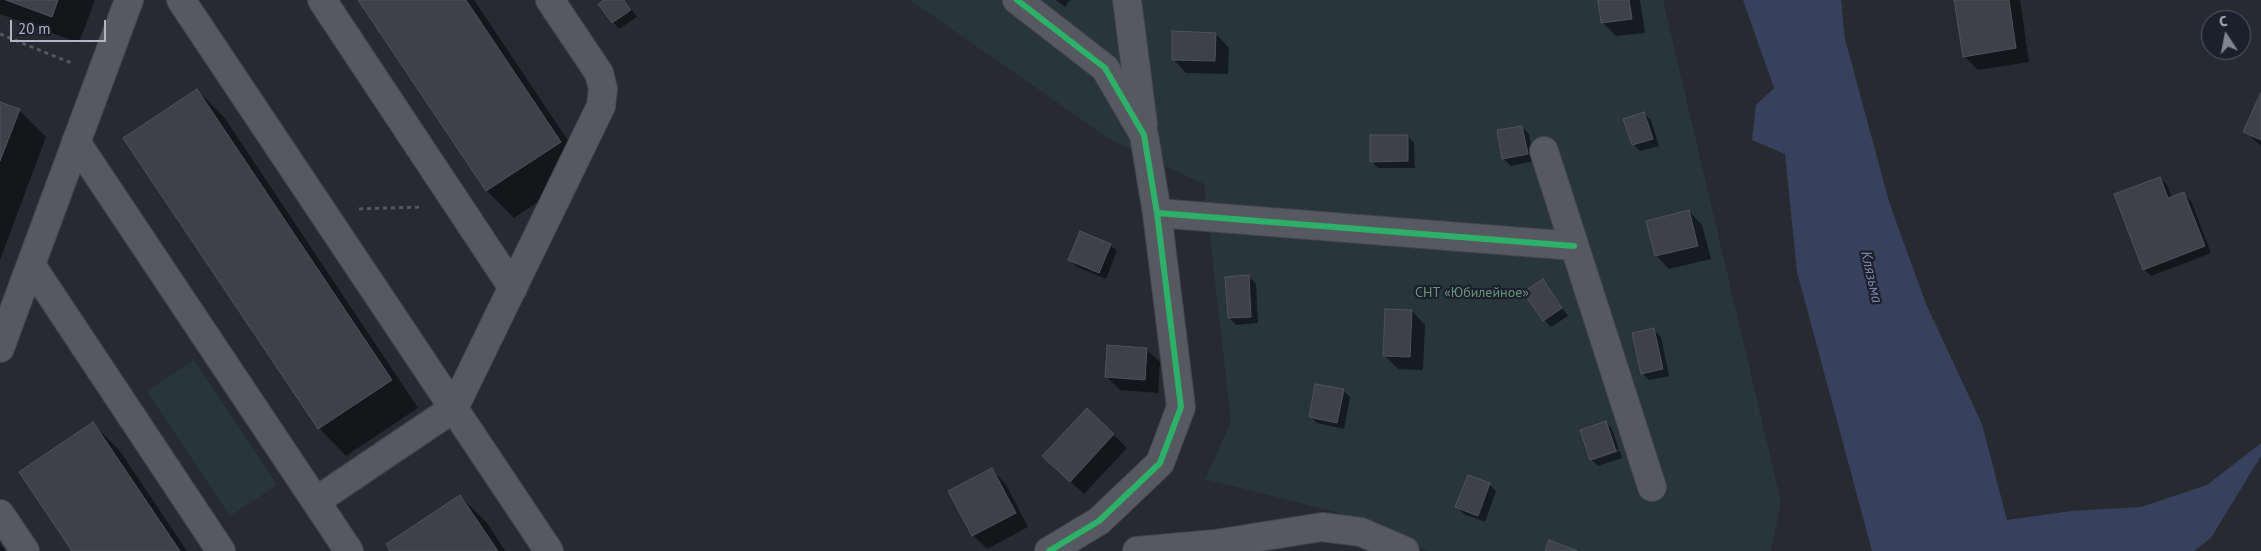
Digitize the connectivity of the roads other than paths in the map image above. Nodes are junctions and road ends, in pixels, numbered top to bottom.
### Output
1 (128, 0) edge
2 (181, 0) edge
3 (322, 0) edge
4 (1017, 0) edge
5 (1127, 0) edge
6 (560, 3) edge
7 (1144, 135) junction
8 (76, 142) junction
9 (1544, 151) dead end
10 (1157, 213) junction
11 (1574, 246) junction
12 (30, 265) junction
13 (513, 288) junction
14 (0, 348) edge
15 (454, 408) junction
16 (1652, 486) dead end
17 (316, 501) junction
18 (0, 514) edge
19 (25, 551) edge
20 (221, 551) edge
21 (349, 551) edge
22 (549, 551) edge
23 (1049, 551) edge
24 (1137, 551) edge
25 (1405, 551) edge

1 - 8 street
2 - 15 street
3 - 13 street
4 - 7 street
5 - 7 street
6 - 13 street
7 - 10 street
8 - 12 street
8 - 17 street
9 - 11 street
10 - 11 street
10 - 23 street
11 - 16 street
12 - 14 street
12 - 20 street
13 - 15 street
15 - 17 street
15 - 22 street
17 - 21 street
18 - 19 street
24 - 25 street

